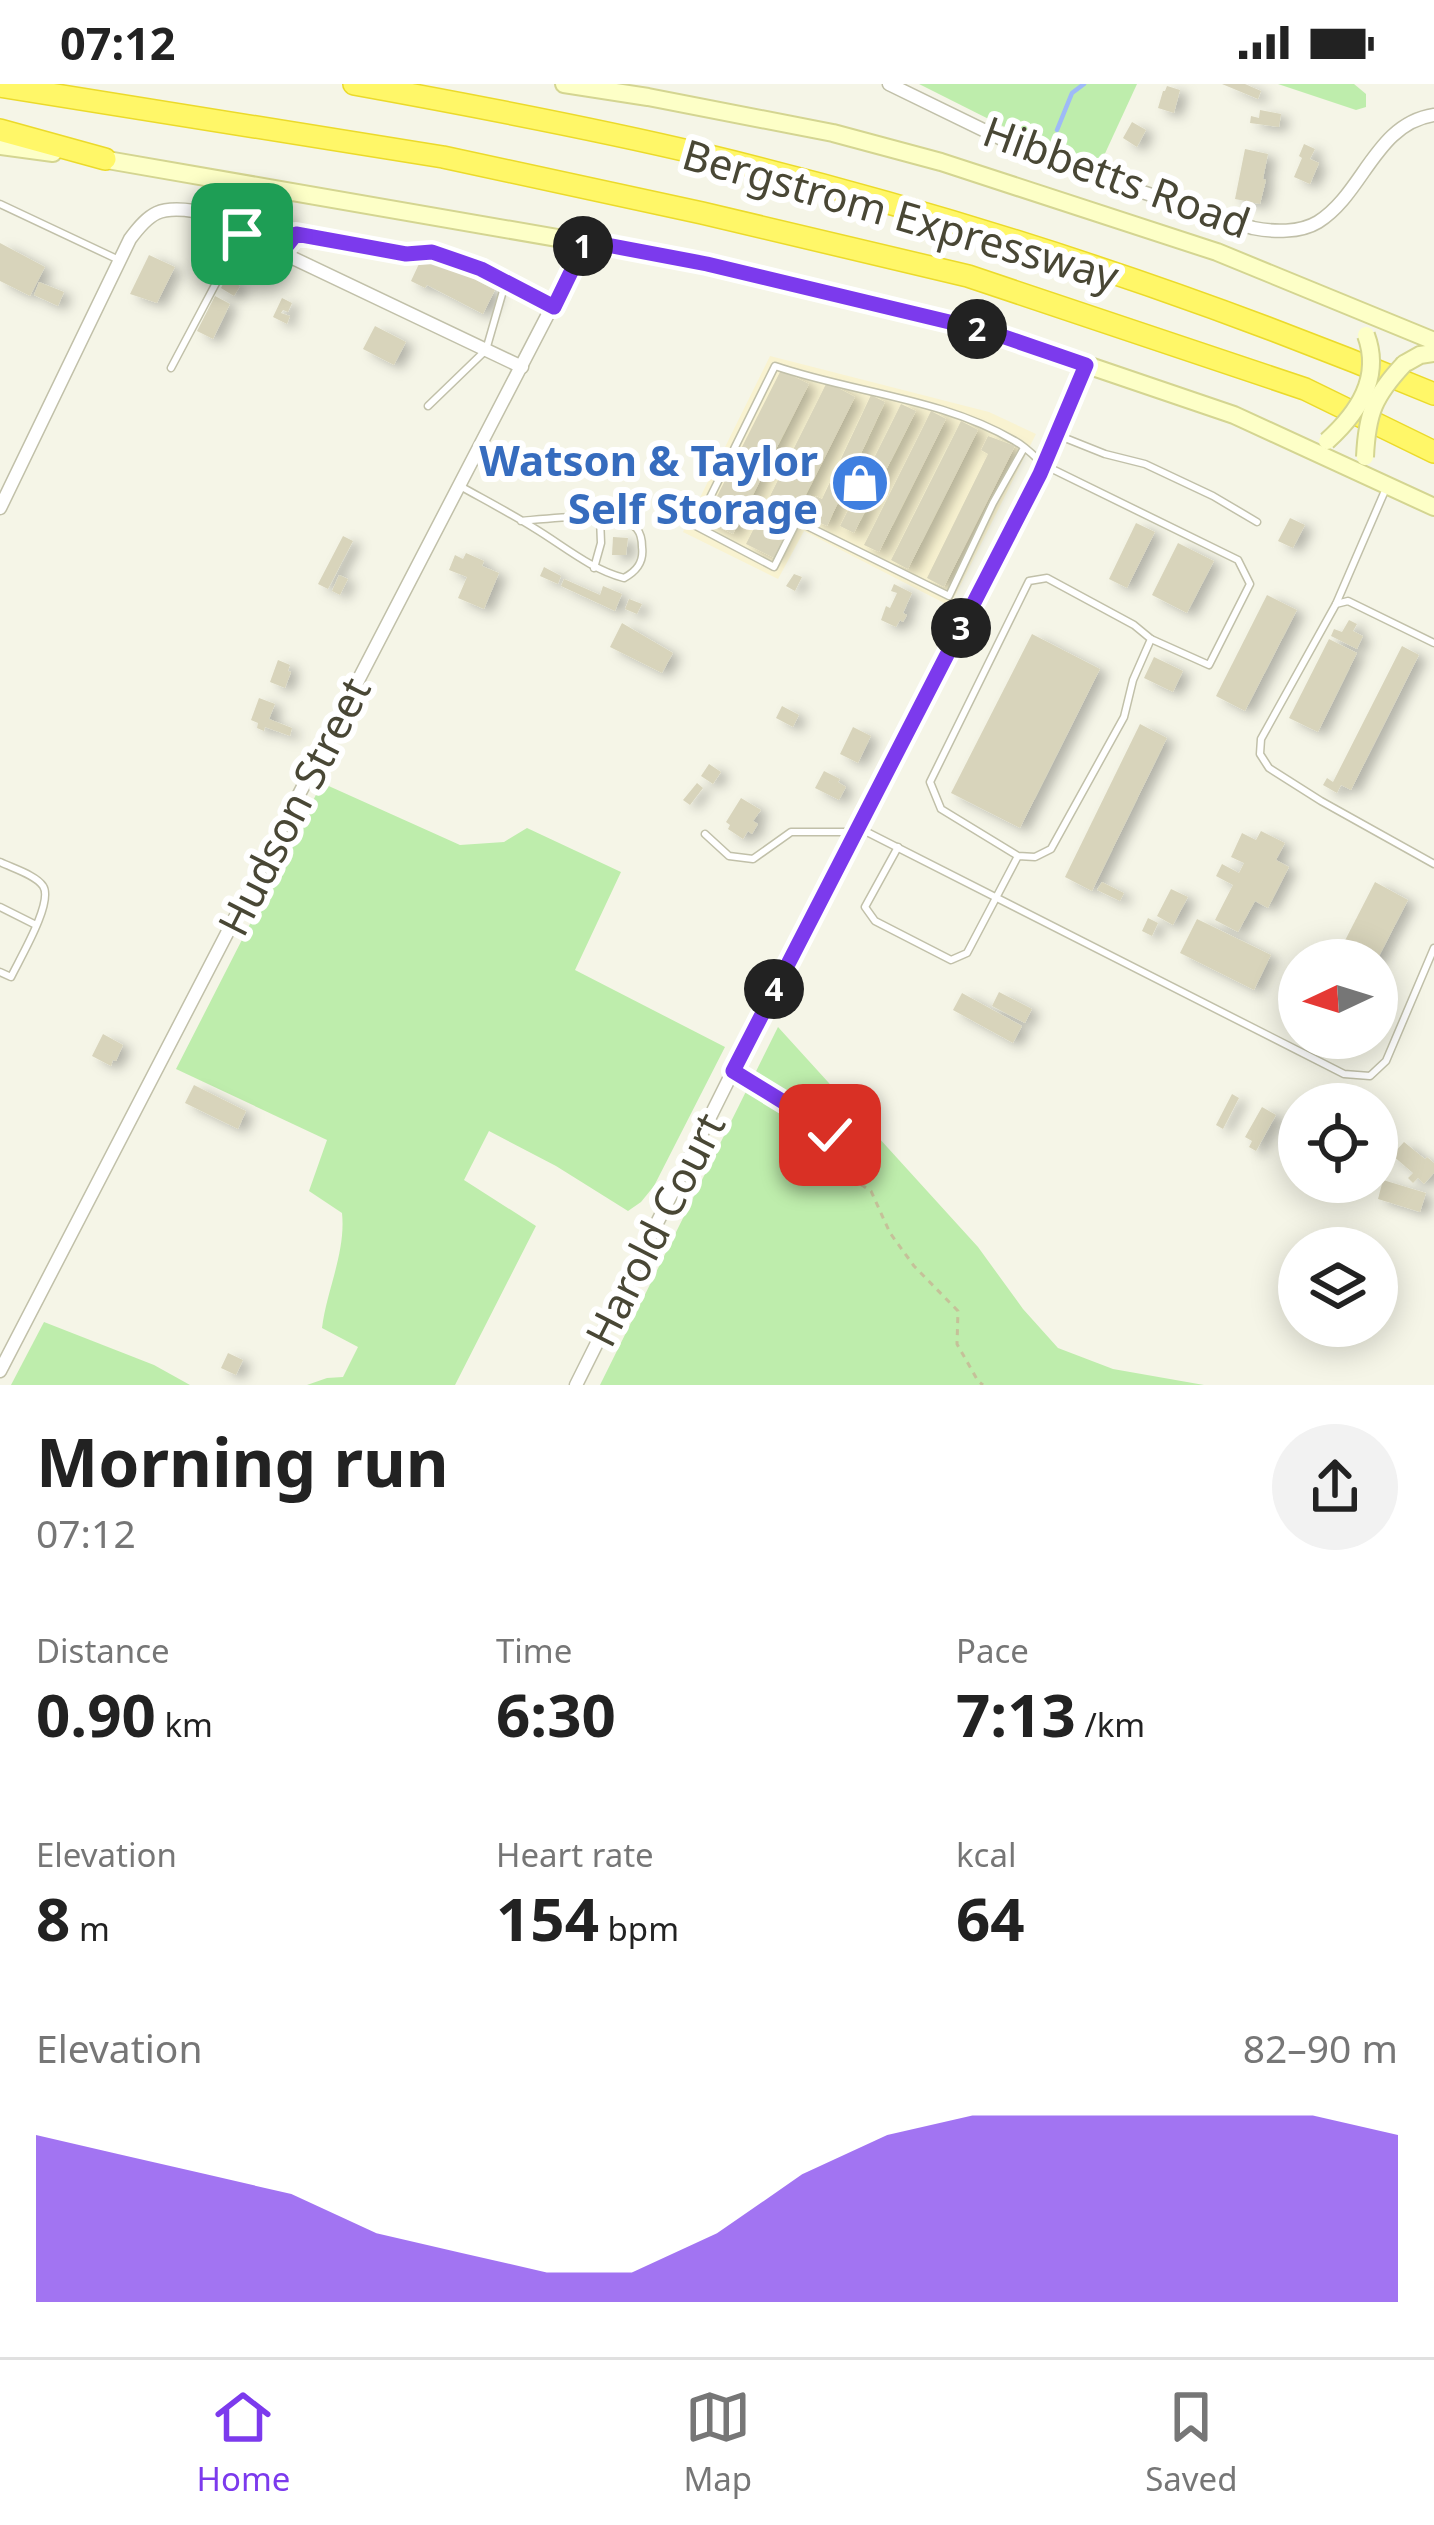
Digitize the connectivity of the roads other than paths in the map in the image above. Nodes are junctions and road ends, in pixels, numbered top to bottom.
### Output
1 (354, 84) edge
2 (564, 84) edge
3 (890, 84) edge
4 (0, 86) edge
5 (650, 90) edge
6 (1434, 115) edge
7 (0, 130) edge
8 (0, 146) edge
9 (105, 159) junction
10 (0, 204) edge
11 (242, 234) junction
12 (586, 241) junction
13 (281, 253) junction
14 (119, 260) junction
15 (505, 284) junction
16 (1333, 298) junction
17 (554, 307) junction
18 (1434, 341) edge
19 (485, 350) junction
20 (1434, 352) edge
21 (1086, 365) junction
22 (522, 367) junction
23 (171, 368) dead end
24 (1434, 394) edge
25 (428, 406) dead end
26 (1056, 435) junction
27 (1298, 444) junction
28 (1024, 448) junction
29 (1434, 452) edge
30 (1044, 465) junction
31 (460, 485) junction
32 (1387, 486) junction
33 (1434, 507) edge
34 (0, 508) edge
35 (600, 518) junction
36 (521, 521) junction
37 (1257, 522) dead end
38 (594, 568) junction
39 (1336, 604) junction
40 (1151, 639) junction
41 (1434, 643) edge
42 (857, 829) junction
43 (705, 834) dead end
44 (898, 847) junction
45 (1018, 856) junction
46 (0, 862) edge
47 (1434, 864) edge
48 (997, 897) junction
49 (0, 907) edge
50 (36, 925) junction
51 (1434, 948) edge
52 (0, 972) edge
53 (0, 1371) edge
54 (575, 1385) edge

1 - 24 highway, Bergstrom Expressway
2 - 5 main road
3 - 6 street, Hibbetts Road
4 - 29 highway, Bergstrom Expressway
5 - 16 main road
7 - 9 highway
8 - 9 main road
9 - 12 main road
10 - 14 lane
11 - 13 street
11 - 14 street
11 - 23 lane
12 - 17 street, Hudson Street
12 - 21 main road
13 - 15 lane
13 - 19 street
14 - 34 street
15 - 17 lane
15 - 19 lane
16 - 18 main road
16 - 27 main road, bridge
17 - 22 street, Hudson Street
19 - 22 street
19 - 25 lane
20 - 32 main road, bridge
21 - 26 street, Harold Court
21 - 27 main road
22 - 31 street, Hudson Street
26 - 30 street, Harold Court
26 - 37 lane
27 - 32 main road
28 - 28 lane
28 - 30 lane
30 - 40 lane
30 - 42 street, Harold Court
31 - 36 lane
31 - 53 street, Hudson Street
32 - 33 main road
32 - 39 lane
35 - 36 lane
35 - 38 lane
35 - 38 lane
36 - 38 lane
39 - 41 lane
39 - 47 lane
40 - 45 lane
40 - 45 lane
42 - 43 lane
42 - 44 lane
42 - 54 street, Harold Court
44 - 48 lane
44 - 48 lane
45 - 48 lane
46 - 50 lane
48 - 51 lane
49 - 50 lane
50 - 52 lane

